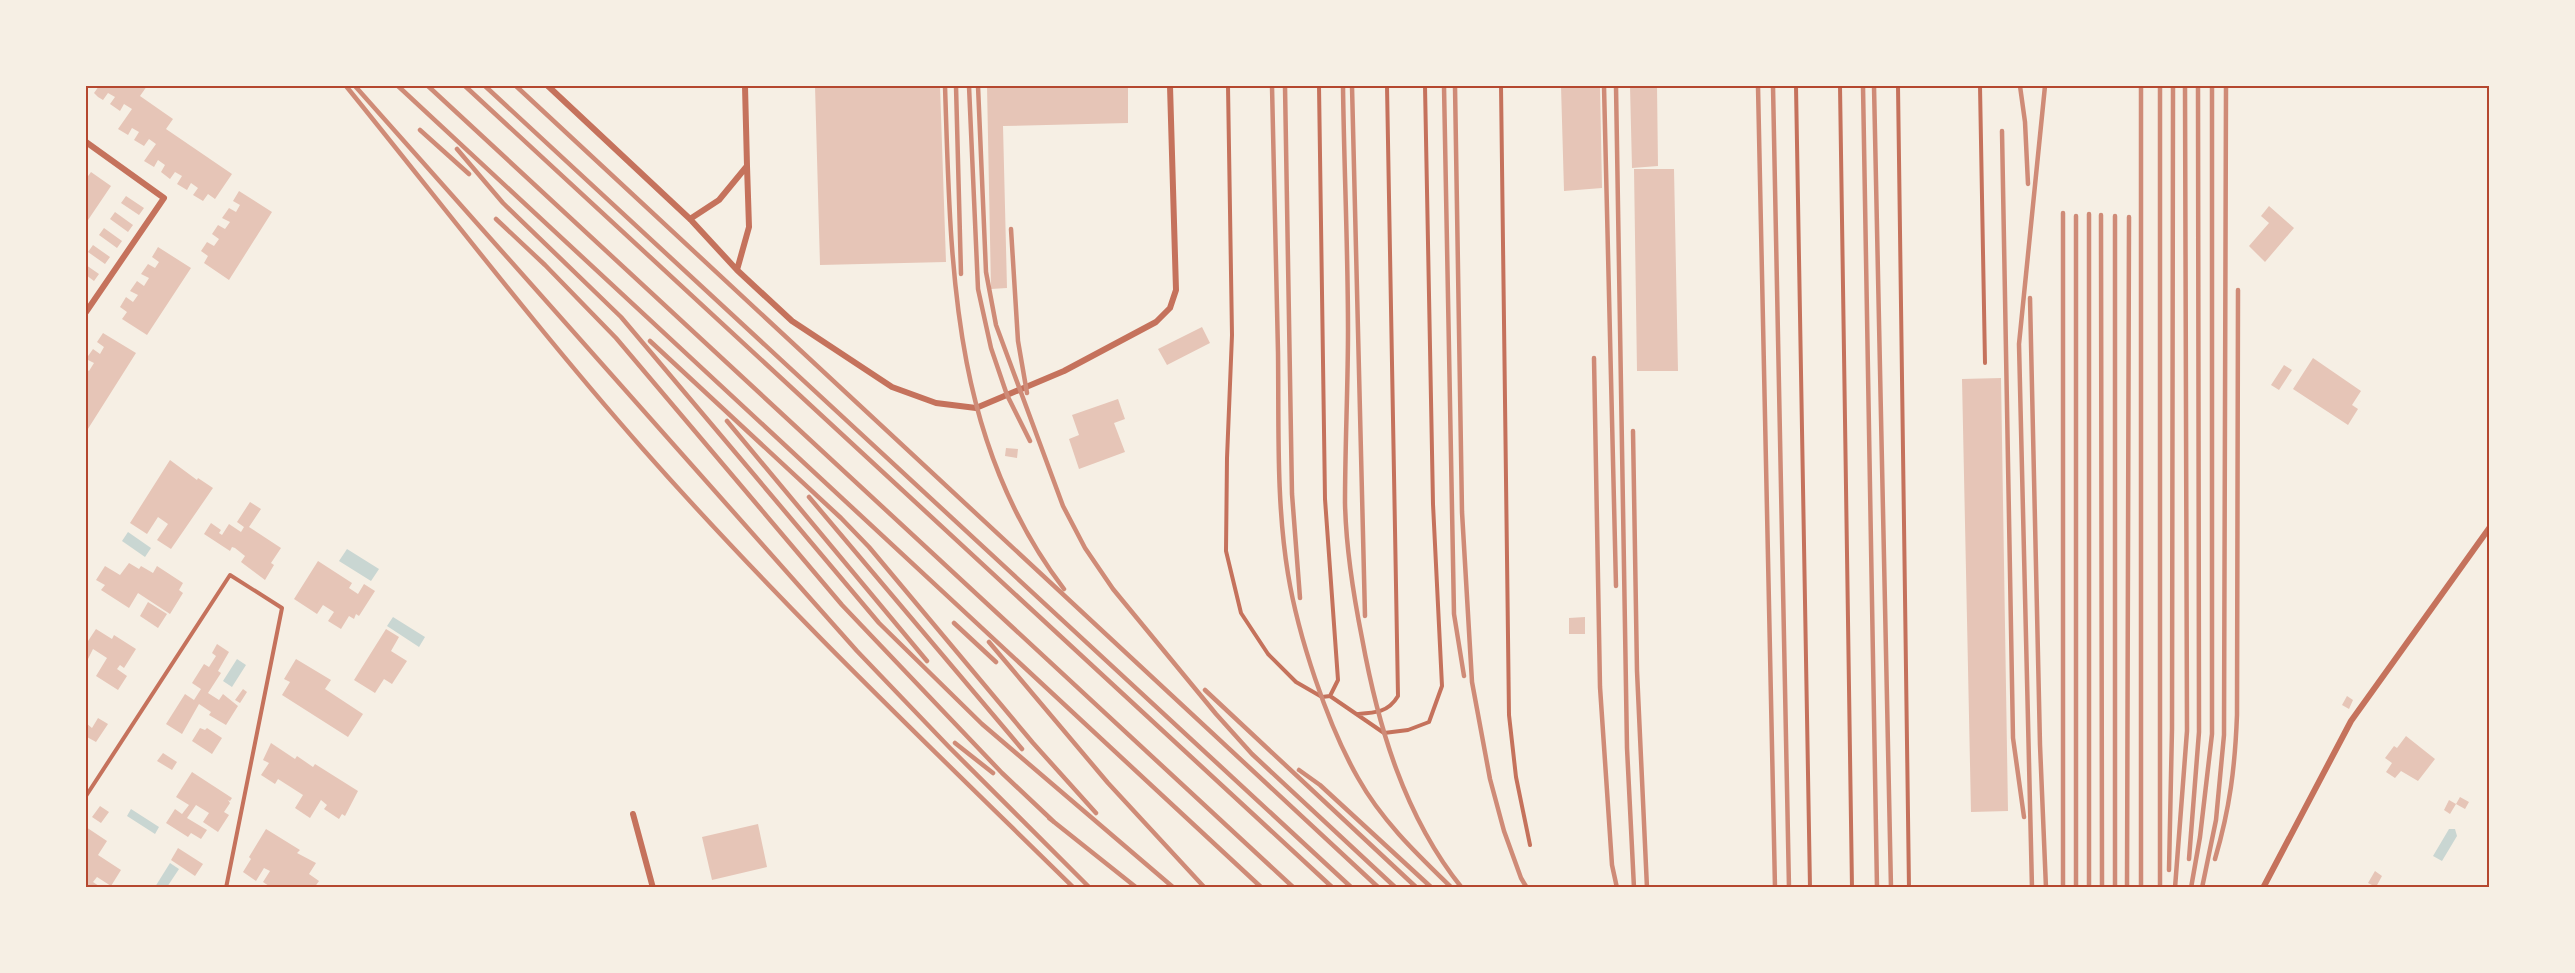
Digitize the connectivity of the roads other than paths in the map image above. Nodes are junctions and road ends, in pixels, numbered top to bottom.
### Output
1 (548, 86) edge
2 (745, 86) edge
3 (1170, 86) edge
4 (1228, 86) edge
5 (1318, 86) edge
6 (1387, 86) edge
7 (1425, 86) edge
8 (1501, 86) edge
9 (1796, 86) edge
10 (1840, 86) edge
11 (1898, 86) edge
12 (1980, 86) edge
13 (86, 142) edge
14 (747, 166) junction
15 (690, 219) junction
16 (737, 270) junction
17 (86, 312) edge
18 (1985, 363) dead end
19 (2490, 527) edge
20 (1330, 696) junction
21 (1355, 714) junction
22 (86, 796) edge
23 (633, 814) dead end
24 (1530, 845) dead end
25 (226, 888) edge
26 (653, 888) edge
27 (1810, 888) edge
28 (1852, 888) edge
29 (1909, 888) edge
30 (2263, 888) edge

1 - 15 street
2 - 14 street
3 - 16 street
4 - 20 lane
5 - 20 lane
6 - 21 lane
7 - 21 lane
8 - 24 lane
9 - 27 lane
10 - 28 lane
11 - 29 lane
12 - 18 lane
13 - 17 street
14 - 15 street
14 - 16 street
15 - 16 street
19 - 30 street
20 - 21 lane
22 - 25 lane
23 - 26 street

